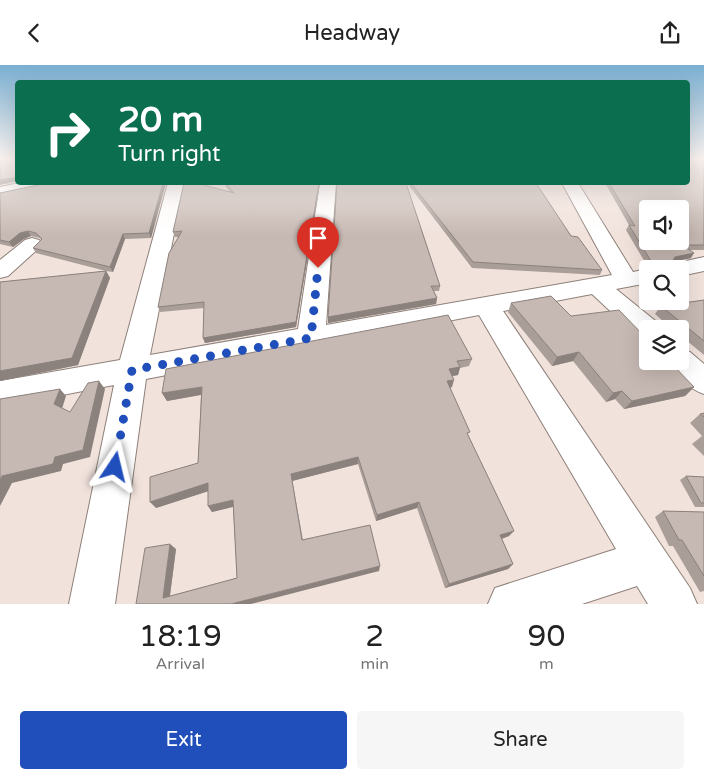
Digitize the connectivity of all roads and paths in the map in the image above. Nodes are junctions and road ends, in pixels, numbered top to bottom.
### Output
1 (30, 185) edge
2 (176, 185) edge
3 (328, 185) edge
4 (571, 185) edge
5 (0, 192) edge
6 (32, 244) dead end
7 (704, 264) edge
8 (689, 267) edge
9 (0, 271) edge
10 (637, 279) edge
11 (599, 287) junction
12 (487, 307) junction
13 (639, 323) edge
14 (311, 338) junction
15 (689, 368) edge
16 (132, 370) junction
17 (704, 382) edge
18 (0, 393) edge
19 (647, 561) junction
20 (92, 604) edge
21 (511, 604) edge
22 (674, 604) edge

1 - 5 street
2 - 16 street
3 - 14 street
4 - 10 street
6 - 9 street
7 - 8 street
10 - 11 street
11 - 12 street
11 - 13 street
12 - 14 street
12 - 19 street
14 - 16 street
15 - 17 street
16 - 18 street
16 - 20 street
19 - 21 street
19 - 22 street

